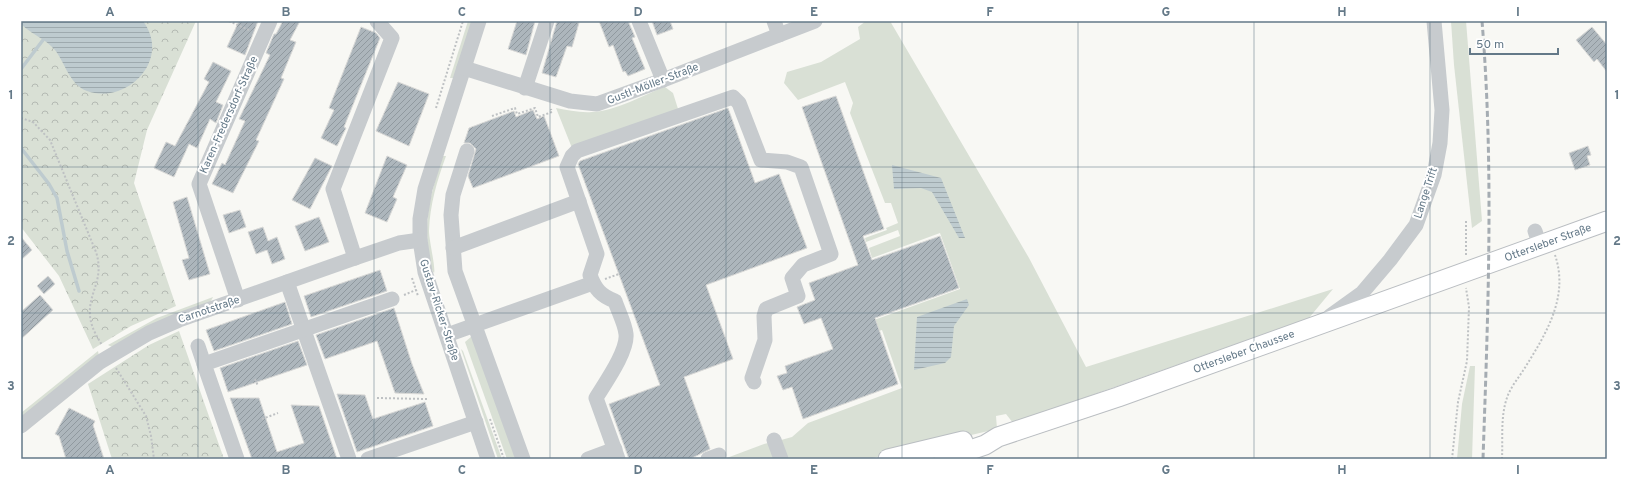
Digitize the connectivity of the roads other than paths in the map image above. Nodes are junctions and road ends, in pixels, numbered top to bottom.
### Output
1 (270, 21) edge
2 (377, 21) edge
3 (479, 21) edge
4 (547, 21) edge
5 (639, 21) edge
6 (774, 21) edge
7 (815, 21) edge
8 (1434, 21) edge
9 (779, 35) junction
10 (464, 68) junction
11 (663, 80) junction
12 (525, 88) junction
13 (466, 151) dead end
14 (579, 202) junction
15 (1607, 221) edge
16 (420, 240) junction
17 (453, 248) junction
18 (355, 258) junction
19 (1488, 264) joint
20 (287, 282) junction
21 (593, 283) junction
22 (392, 299) dead end
23 (238, 300) junction
24 (475, 325) junction
25 (1318, 325) junction
26 (304, 328) junction
27 (447, 335) junction
28 (198, 346) dead end
29 (204, 364) junction
30 (754, 382) dead end
31 (476, 422) junction
32 (21, 426) edge
33 (998, 437) junction
34 (774, 440) dead end
35 (616, 454) edge
36 (237, 459) edge
37 (349, 459) edge
38 (368, 459) edge
39 (488, 459) edge
40 (523, 459) edge
41 (588, 459) edge
42 (781, 459) edge
43 (888, 459) edge
44 (944, 459) edge

1 - 23 street, Karen-Fredersdorf-Straße
2 - 18 street
3 - 10 street, Gustav-Ricker-Straße
4 - 12 street
5 - 11 street
6 - 9 street
7 - 9 street, Gustl-Möller-Straße
8 - 25 street, Lange Trift
9 - 11 street, Gustl-Möller-Straße
10 - 12 street, Gustl-Möller-Straße
10 - 16 street, Gustav-Ricker-Straße
11 - 12 street, Gustl-Möller-Straße
13 - 17 street
14 - 17 street
14 - 21 street
14 - 30 street
15 - 19 main road, Ottersleber Straße
16 - 18 street, Carnotstraße
16 - 27 street, Gustav-Ricker-Straße
17 - 24 street
18 - 20 street, Carnotstraße
19 - 25 main road, Ottersleber Chaussee
20 - 23 street, Carnotstraße
20 - 26 street
21 - 24 street
21 - 35 street
22 - 26 street
23 - 32 street, Carnotstraße
24 - 27 street
24 - 40 street
25 - 33 main road, Ottersleber Chaussee
26 - 29 street
26 - 37 street
27 - 31 street, Gustav-Ricker-Straße
28 - 29 street
29 - 36 street
31 - 38 street
31 - 39 street, Gustav-Ricker-Straße
33 - 43 main road, Ottersleber Chaussee
33 - 44 main road, Ottersleber Chaussee
34 - 42 street
35 - 41 street

